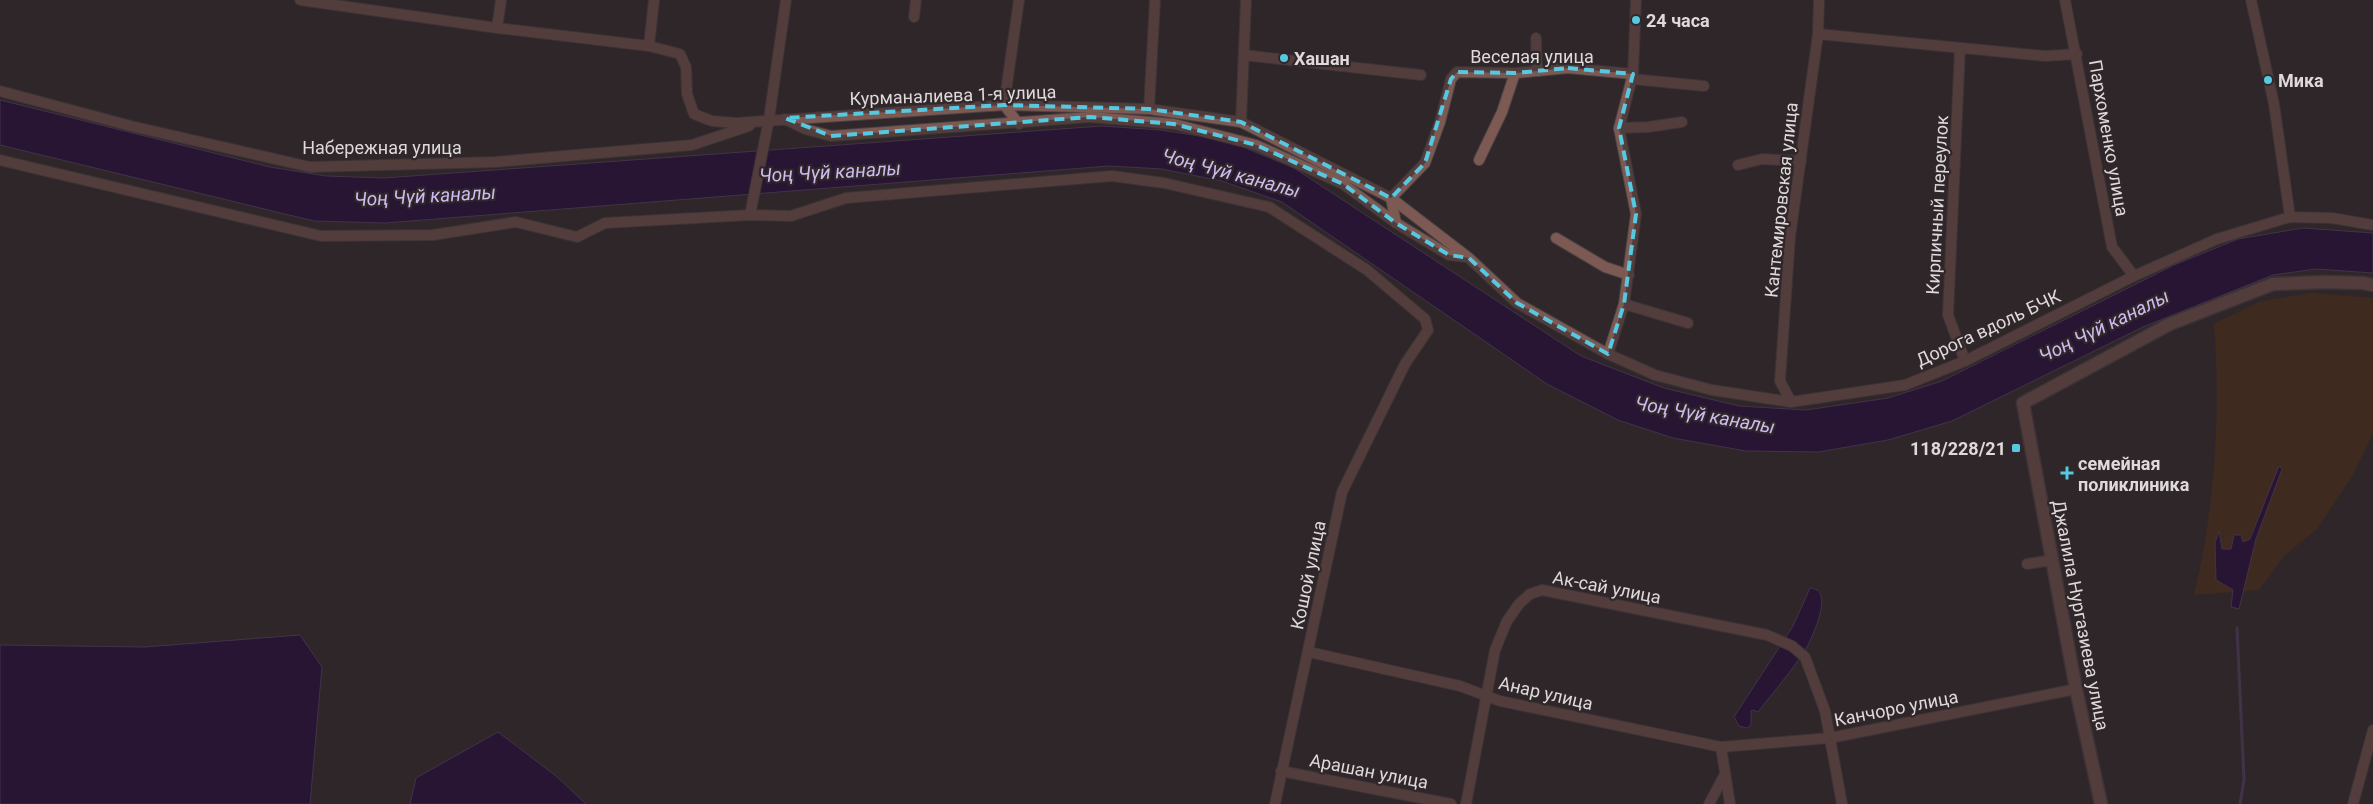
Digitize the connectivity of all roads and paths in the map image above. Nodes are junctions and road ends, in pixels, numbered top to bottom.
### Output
1 (300, 0) edge
2 (501, 0) edge
3 (654, 0) edge
4 (786, 0) edge
5 (916, 0) edge
6 (1019, 0) edge
7 (1155, 0) edge
8 (1246, 0) edge
9 (1636, 0) edge
10 (1819, 0) edge
11 (2065, 0) edge
12 (2251, 0) edge
13 (354, 4) edge
14 (914, 17) dead end
15 (497, 28) junction
16 (1818, 34) junction
17 (1536, 38) dead end
18 (649, 46) junction
19 (1960, 48) junction
20 (2076, 54) junction
21 (1244, 55) junction
22 (1537, 71) junction
23 (1515, 73) junction
24 (1421, 75) dead end
25 (1633, 77) junction
26 (1704, 86) dead end
27 (0, 91) edge
28 (1004, 105) junction
29 (1149, 109) junction
30 (785, 118) junction
31 (769, 120) junction
32 (1241, 122) junction
33 (1682, 122) dead end
34 (1019, 124) junction
35 (1619, 128) junction
36 (1256, 145) junction
37 (0, 160) edge
38 (1480, 160) dead end
39 (1801, 161) junction
40 (1738, 165) dead end
41 (1391, 198) junction
42 (751, 210) junction
43 (2290, 218) junction
44 (1396, 223) junction
45 (2373, 225) edge
46 (1556, 238) dead end
47 (1470, 258) junction
48 (1630, 275) junction
49 (2134, 276) junction
50 (2373, 285) edge
51 (1624, 304) junction
52 (1688, 323) dead end
53 (1608, 354) junction
54 (1965, 361) junction
55 (1791, 402) junction
56 (2052, 560) junction
57 (2027, 564) dead end
58 (1309, 652) junction
59 (2076, 689) junction
60 (1486, 695) junction
61 (2373, 730) edge
62 (1830, 738) junction
63 (1721, 747) junction
64 (1281, 770) junction
65 (1725, 774) junction
66 (1275, 804) edge
67 (1451, 804) edge
68 (1466, 804) edge
69 (1709, 804) edge
70 (1730, 804) edge
71 (1842, 804) edge
72 (2101, 804) edge
73 (2353, 804) edge

1 - 13 street
2 - 15 street
3 - 18 street
4 - 31 street
5 - 14 street
6 - 28 street
7 - 29 street
8 - 21 street
9 - 25 street
10 - 16 street, Кантемировская улица
11 - 20 street, Пархоменко улица
12 - 43 street
13 - 15 street
15 - 18 street
16 - 19 street
16 - 39 street, Кантемировская улица
17 - 22 street
18 - 31 street
19 - 20 street
19 - 54 street, Кирпичный переулок
20 - 49 street, Пархоменко улица
21 - 24 street
21 - 32 street
22 - 23 street, Веселая улица
22 - 25 street, Веселая улица
23 - 38 street
23 - 41 street, Веселая улица
25 - 26 street, Веселая улица
25 - 35 street
27 - 31 street, Набережная улица
28 - 29 street, Курманалиева 1-я улица
28 - 30 street, Курманалиева 1-я улица
28 - 34 street
29 - 32 street, Курманалиева 1-я улица
30 - 31 street, Курманалиева 1-я улица
30 - 34 street
31 - 42 street
32 - 36 street
32 - 41 street, Курманалиева 1-я улица
33 - 35 street
34 - 36 street
35 - 48 street
36 - 44 street
37 - 42 street, Кошой улица
39 - 40 street
39 - 55 street, Кантемировская улица
41 - 44 street
41 - 47 street, Курманалиева 1-я улица
42 - 58 street, Кошой улица
43 - 45 street, Дорога вдоль БЧК
43 - 49 street, Дорога вдоль БЧК
44 - 47 street
46 - 48 street
47 - 53 street, Курманалиева 1-я улица
48 - 51 street
49 - 54 street, Дорога вдоль БЧК
50 - 56 street, Джалила Нургазиева улица
51 - 52 street
51 - 53 street
53 - 55 street, Дорога вдоль БЧК
54 - 55 street, Дорога вдоль БЧК
56 - 57 street
56 - 59 street, Джалила Нургазиева улица
58 - 60 street, Анар улица
58 - 64 street, Кошой улица
59 - 62 street, Канчоро улица
59 - 72 street, Джалила Нургазиева улица
60 - 62 street, Ак-сай улица
60 - 63 street, Анар улица
60 - 68 street, Ак-сай улица
61 - 73 street
62 - 63 street, Канчоро улица
62 - 71 street
63 - 65 street
64 - 66 street, Кошой улица
64 - 67 street, Арашан улица
65 - 69 street
65 - 70 street

